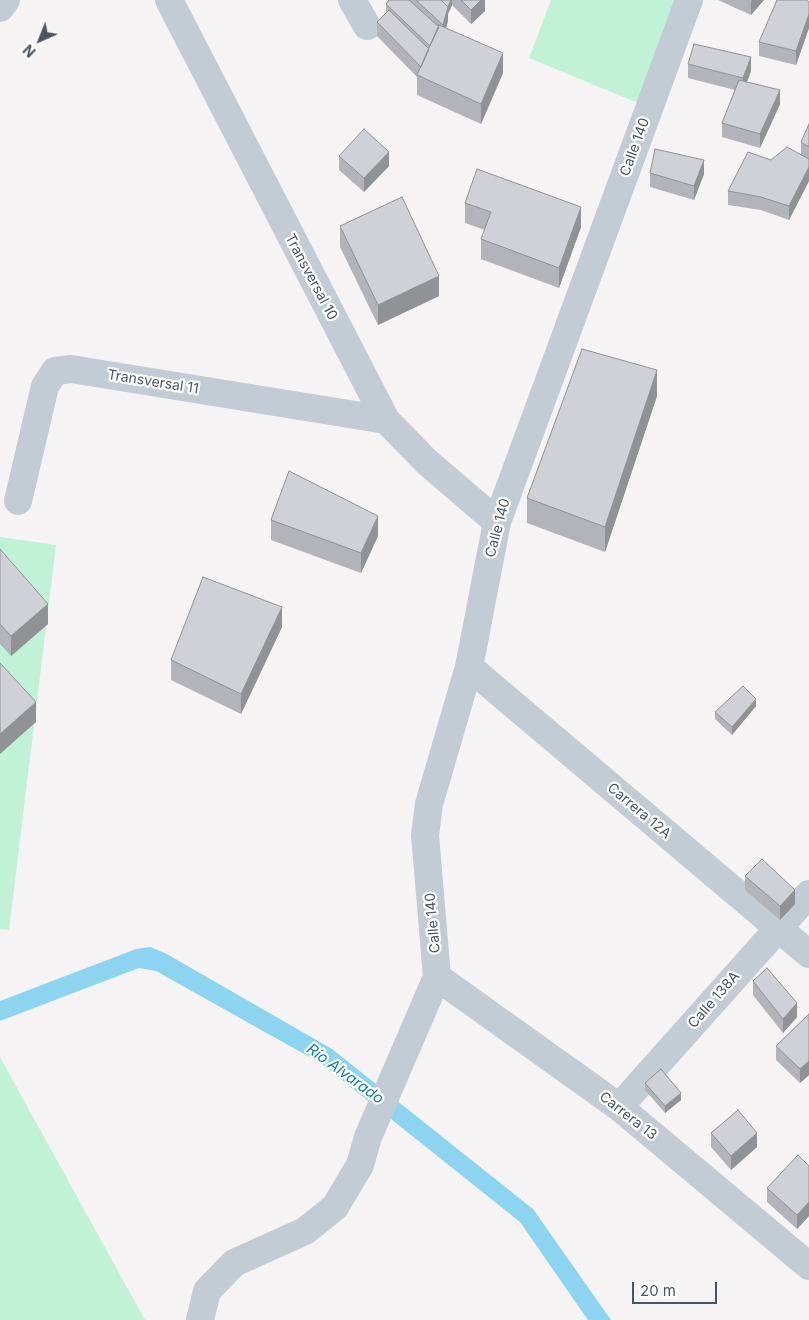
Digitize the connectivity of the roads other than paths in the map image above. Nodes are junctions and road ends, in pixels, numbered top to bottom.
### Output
1 (6, 0) edge
2 (169, 0) edge
3 (352, 0) edge
4 (689, 0) edge
5 (0, 8) edge
6 (367, 26) dead end
7 (386, 420) junction
8 (18, 501) dead end
9 (497, 522) junction
10 (469, 667) junction
11 (809, 894) edge
12 (777, 927) junction
13 (809, 954) edge
14 (437, 977) junction
15 (619, 1107) junction
16 (809, 1266) edge
17 (200, 1320) edge

1 - 5 street
2 - 7 street, Transversal 10
3 - 6 street
4 - 9 street, Calle 140
7 - 8 street, Transversal 11
7 - 9 street, Transversal 10
9 - 10 street, Calle 140
10 - 12 street, Carrera 12A
10 - 14 street, Calle 140
11 - 12 street, Calle 138A
12 - 13 street, Carrera 12A
12 - 15 street, Calle 138A
14 - 15 street, Carrera 13
14 - 17 street, Calle 140
15 - 16 street, Carrera 13

